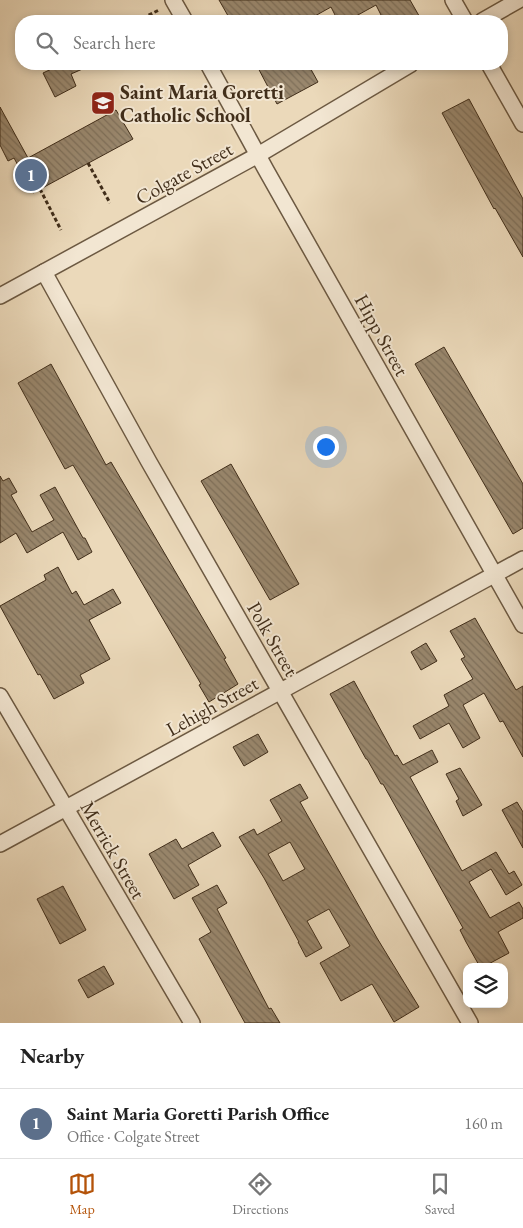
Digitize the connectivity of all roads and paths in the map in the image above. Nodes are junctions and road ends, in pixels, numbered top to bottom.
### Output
1 (173, 0) edge
2 (453, 0) edge
3 (519, 0) edge
4 (159, 10) dead end
5 (149, 15) edge
6 (182, 15) edge
7 (462, 15) edge
8 (493, 15) edge
9 (211, 70) edge
10 (400, 70) edge
11 (492, 70) edge
12 (523, 124) edge
13 (258, 155) junction
14 (88, 163) dead end
15 (40, 189) dead end
16 (110, 203) dead end
17 (61, 230) dead end
18 (44, 272) junction
19 (0, 296) edge
20 (523, 559) edge
21 (494, 575) junction
22 (523, 625) edge
23 (280, 692) junction
24 (0, 696) edge
25 (66, 809) junction
26 (0, 844) edge
27 (192, 1023) edge
28 (470, 1023) edge

1 - 6 street
2 - 7 street
3 - 8 street
4 - 5 path
9 - 13 street, Hipp Street
10 - 13 street, Colgate Street
11 - 12 street
13 - 18 street, Colgate Street
13 - 21 street, Hipp Street
14 - 16 path
15 - 17 path
18 - 19 street, Colgate Street
18 - 23 street, Polk Street
20 - 21 street, Lehigh Street
21 - 22 street, Hipp Street
21 - 23 street, Lehigh Street
23 - 25 street, Lehigh Street
23 - 28 street, Polk Street
24 - 25 street, Merrick Street
25 - 26 street, Lehigh Street
25 - 27 street, Merrick Street

